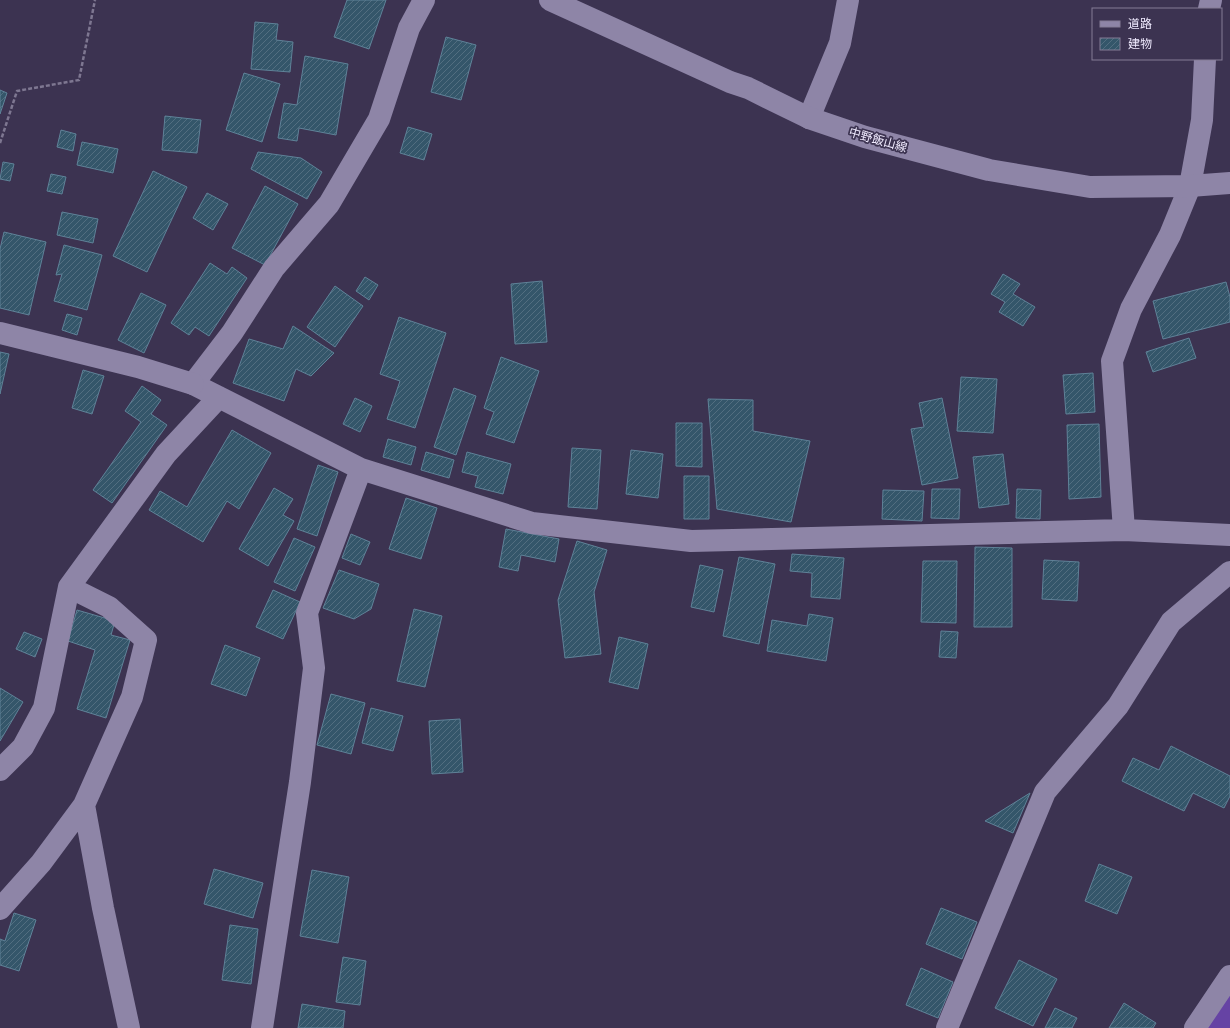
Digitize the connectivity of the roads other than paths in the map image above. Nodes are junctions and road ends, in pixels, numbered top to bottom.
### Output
1 (424, 0) edge
2 (550, 0) edge
3 (848, 0) edge
4 (1205, 60) edge
5 (809, 118) junction
6 (1230, 183) edge
7 (1190, 186) junction
8 (0, 333) edge
9 (193, 384) junction
10 (219, 397) junction
11 (361, 469) junction
12 (1124, 530) junction
13 (1230, 534) edge
14 (1230, 572) edge
15 (69, 587) junction
16 (0, 770) edge
17 (84, 806) junction
18 (0, 909) edge
19 (1230, 976) edge
20 (129, 1028) edge
21 (262, 1028) edge
22 (947, 1028) edge
23 (1195, 1028) edge

1 - 9 street
2 - 5 street, 中野飯山線
3 - 5 street
4 - 7 street
5 - 7 street, 中野飯山線
6 - 7 street, 中野飯山線
7 - 12 street
8 - 9 street
9 - 10 street
10 - 11 street
10 - 15 street
11 - 12 street
11 - 21 street
12 - 13 street
14 - 22 street
15 - 16 street
15 - 17 street
17 - 18 street
17 - 20 street
19 - 23 street

